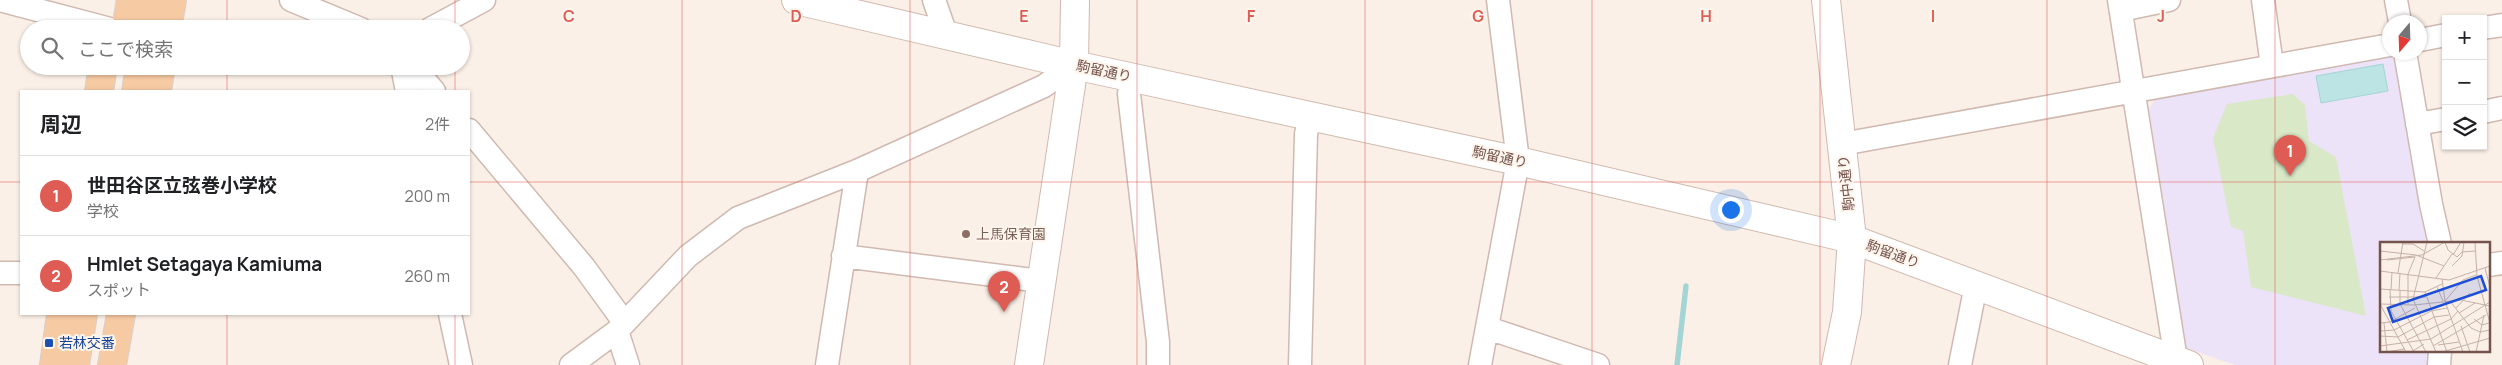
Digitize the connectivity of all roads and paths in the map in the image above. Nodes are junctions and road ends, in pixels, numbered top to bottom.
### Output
1 (0, 0) edge
2 (115, 0) edge
3 (131, 0) edge
4 (150, 0) edge
5 (172, 0) edge
6 (291, 0) edge
7 (484, 0) edge
8 (796, 0) edge
9 (934, 0) edge
10 (1075, 0) edge
11 (1498, 0) edge
12 (1826, 0) edge
13 (2169, 0) edge
14 (2263, 0) edge
15 (2396, 0) edge
16 (2120, 5) edge
17 (2399, 15) edge
18 (76, 20) edge
19 (112, 20) edge
20 (128, 20) edge
21 (147, 20) edge
22 (169, 20) edge
23 (340, 20) edge
24 (447, 20) edge
25 (2502, 25) edge
26 (2487, 27) edge
27 (946, 34) junction
28 (2442, 36) edge
29 (2427, 39) edge
30 (2382, 46) edge
31 (2406, 60) edge
32 (1074, 64) junction
33 (2272, 66) junction
34 (102, 75) edge
35 (119, 75) edge
36 (139, 75) edge
37 (160, 75) edge
38 (404, 75) edge
39 (420, 75) edge
40 (1132, 76) junction
41 (99, 90) edge
42 (116, 90) edge
43 (136, 90) edge
44 (157, 90) edge
45 (407, 90) edge
46 (433, 90) edge
47 (2132, 92) junction
48 (2502, 108) edge
49 (2487, 111) edge
50 (1310, 116) junction
51 (2442, 120) edge
52 (2417, 124) junction
53 (470, 131) edge
54 (1842, 144) junction
55 (1518, 161) junction
56 (857, 171) junction
57 (1852, 239) junction
58 (2440, 242) edge
59 (843, 256) junction
60 (0, 273) edge
61 (20, 273) edge
62 (1040, 282) junction
63 (1976, 285) junction
64 (62, 315) edge
65 (83, 315) edge
66 (103, 315) edge
67 (121, 315) edge
68 (450, 315) edge
69 (620, 327) junction
70 (1488, 328) junction
71 (2440, 352) edge
72 (2180, 363) edge
73 (54, 365) edge
74 (75, 365) edge
75 (96, 365) edge
76 (112, 365) edge
77 (461, 365) edge
78 (571, 365) edge
79 (628, 365) edge
80 (828, 365) edge
81 (1029, 365) edge
82 (1158, 365) edge
83 (1300, 365) edge
84 (1480, 365) edge
85 (1598, 365) edge
86 (1836, 365) edge
87 (1960, 365) edge
88 (2439, 365) edge

1 - 18 street
2 - 19 main road
3 - 20 main road
4 - 21 main road
5 - 22 main road
6 - 23 street
7 - 24 street
8 - 27 street, 駒留通り
9 - 27 street
10 - 32 street
11 - 55 street
12 - 54 street, 駒中通り
13 - 16 street
14 - 33 street
15 - 17 street
16 - 47 street
25 - 26 street
27 - 32 street, 駒留通り
28 - 29 street
30 - 33 street
31 - 52 street
32 - 40 street, 駒留通り
32 - 56 street
32 - 62 street
33 - 47 street
34 - 41 main road
35 - 42 main road
36 - 43 main road
37 - 44 main road
38 - 45 street
39 - 46 street
40 - 50 street, 駒留通り
40 - 82 street
47 - 54 street
47 - 72 street
48 - 49 street
50 - 55 street, 駒留通り
50 - 83 street
51 - 52 street
52 - 58 street
53 - 69 street
54 - 57 street, 駒中通り
55 - 57 street, 駒留通り
55 - 70 street
56 - 59 street
56 - 69 street
57 - 63 street, 駒留通り
57 - 86 street, 駒中通り
59 - 62 street
59 - 80 street
60 - 61 street
62 - 81 street
63 - 72 street, 駒留通り
63 - 87 street
64 - 73 main road
65 - 74 main road
66 - 75 main road
67 - 76 main road
68 - 77 street
69 - 78 street
69 - 79 street
70 - 84 street
70 - 85 street
71 - 88 street

